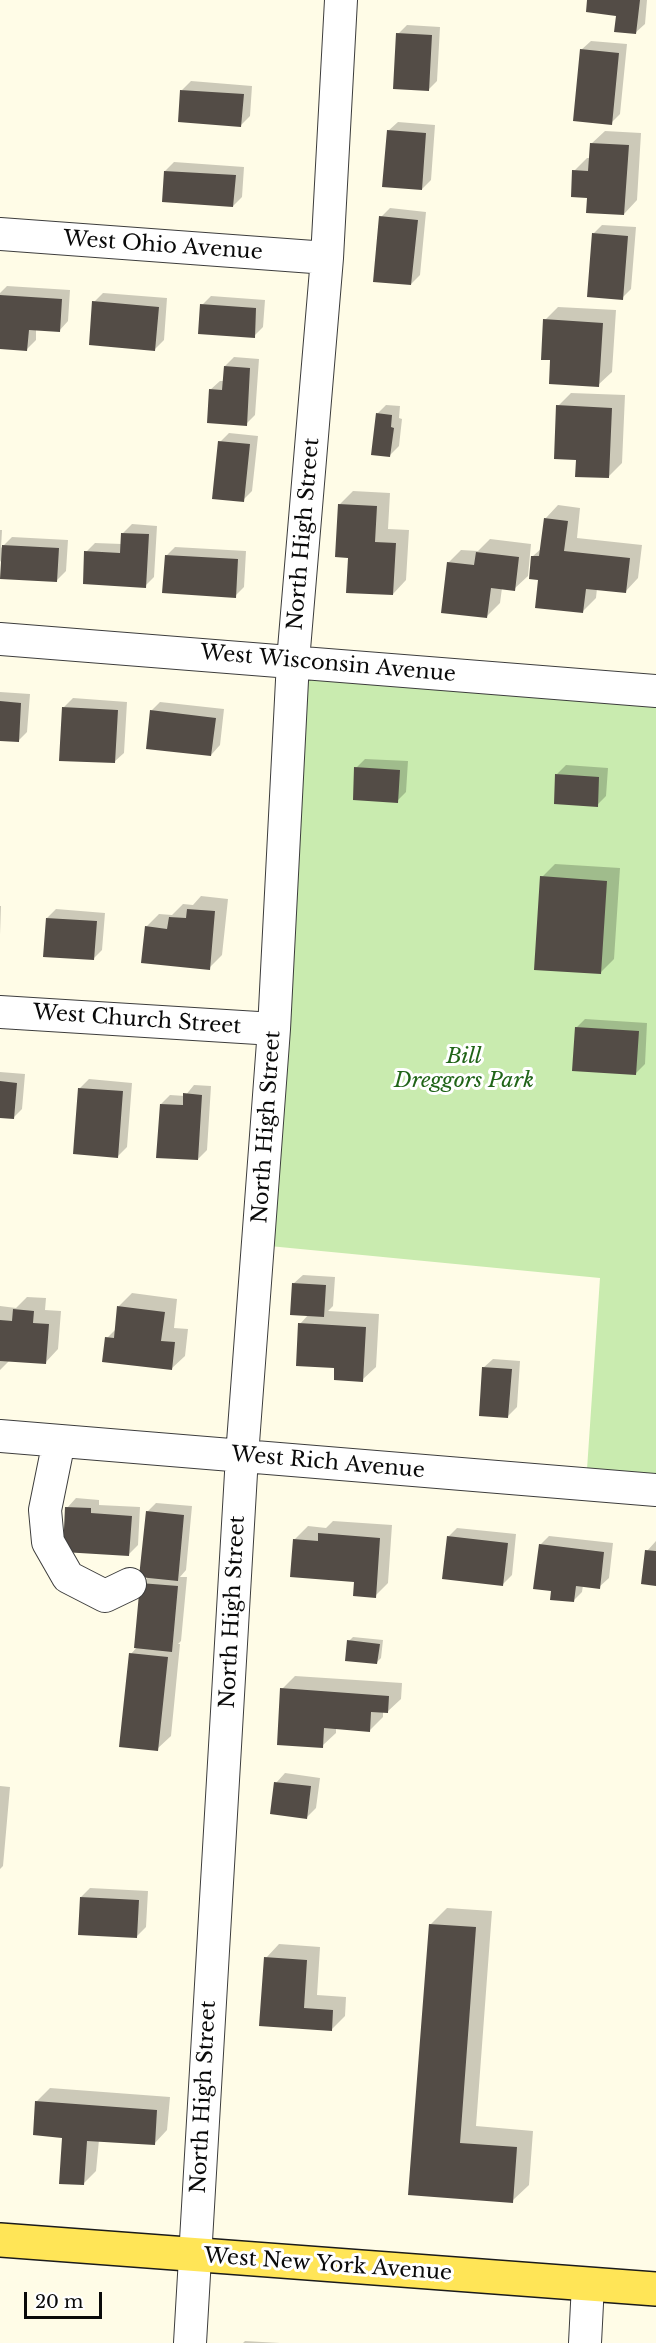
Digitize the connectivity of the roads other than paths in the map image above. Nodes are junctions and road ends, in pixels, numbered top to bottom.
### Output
1 (340, 0) edge
2 (0, 234) edge
3 (327, 258) junction
4 (0, 639) edge
5 (293, 661) junction
6 (656, 691) edge
7 (0, 1012) edge
8 (274, 1029) junction
9 (0, 1436) edge
10 (59, 1441) junction
11 (242, 1456) junction
12 (656, 1490) edge
13 (130, 1584) dead end
14 (0, 2240) edge
15 (195, 2255) junction
16 (588, 2284) junction
17 (656, 2289) edge
18 (190, 2343) edge
19 (585, 2343) edge

1 - 3 street, North High Street
2 - 3 street, West Ohio Avenue
3 - 5 street, North High Street
4 - 5 street, West Wisconsin Avenue
5 - 6 street, West Wisconsin Avenue
5 - 8 street, North High Street
7 - 8 street, West Church Street
8 - 11 street, North High Street
9 - 10 street, West Rich Avenue
10 - 11 street, West Rich Avenue
10 - 13 street
11 - 12 street, West Rich Avenue
11 - 15 street, North High Street
14 - 15 main road, West New York Avenue
15 - 16 main road, West New York Avenue
15 - 18 street, North High Street
16 - 17 main road, West New York Avenue
16 - 19 street

